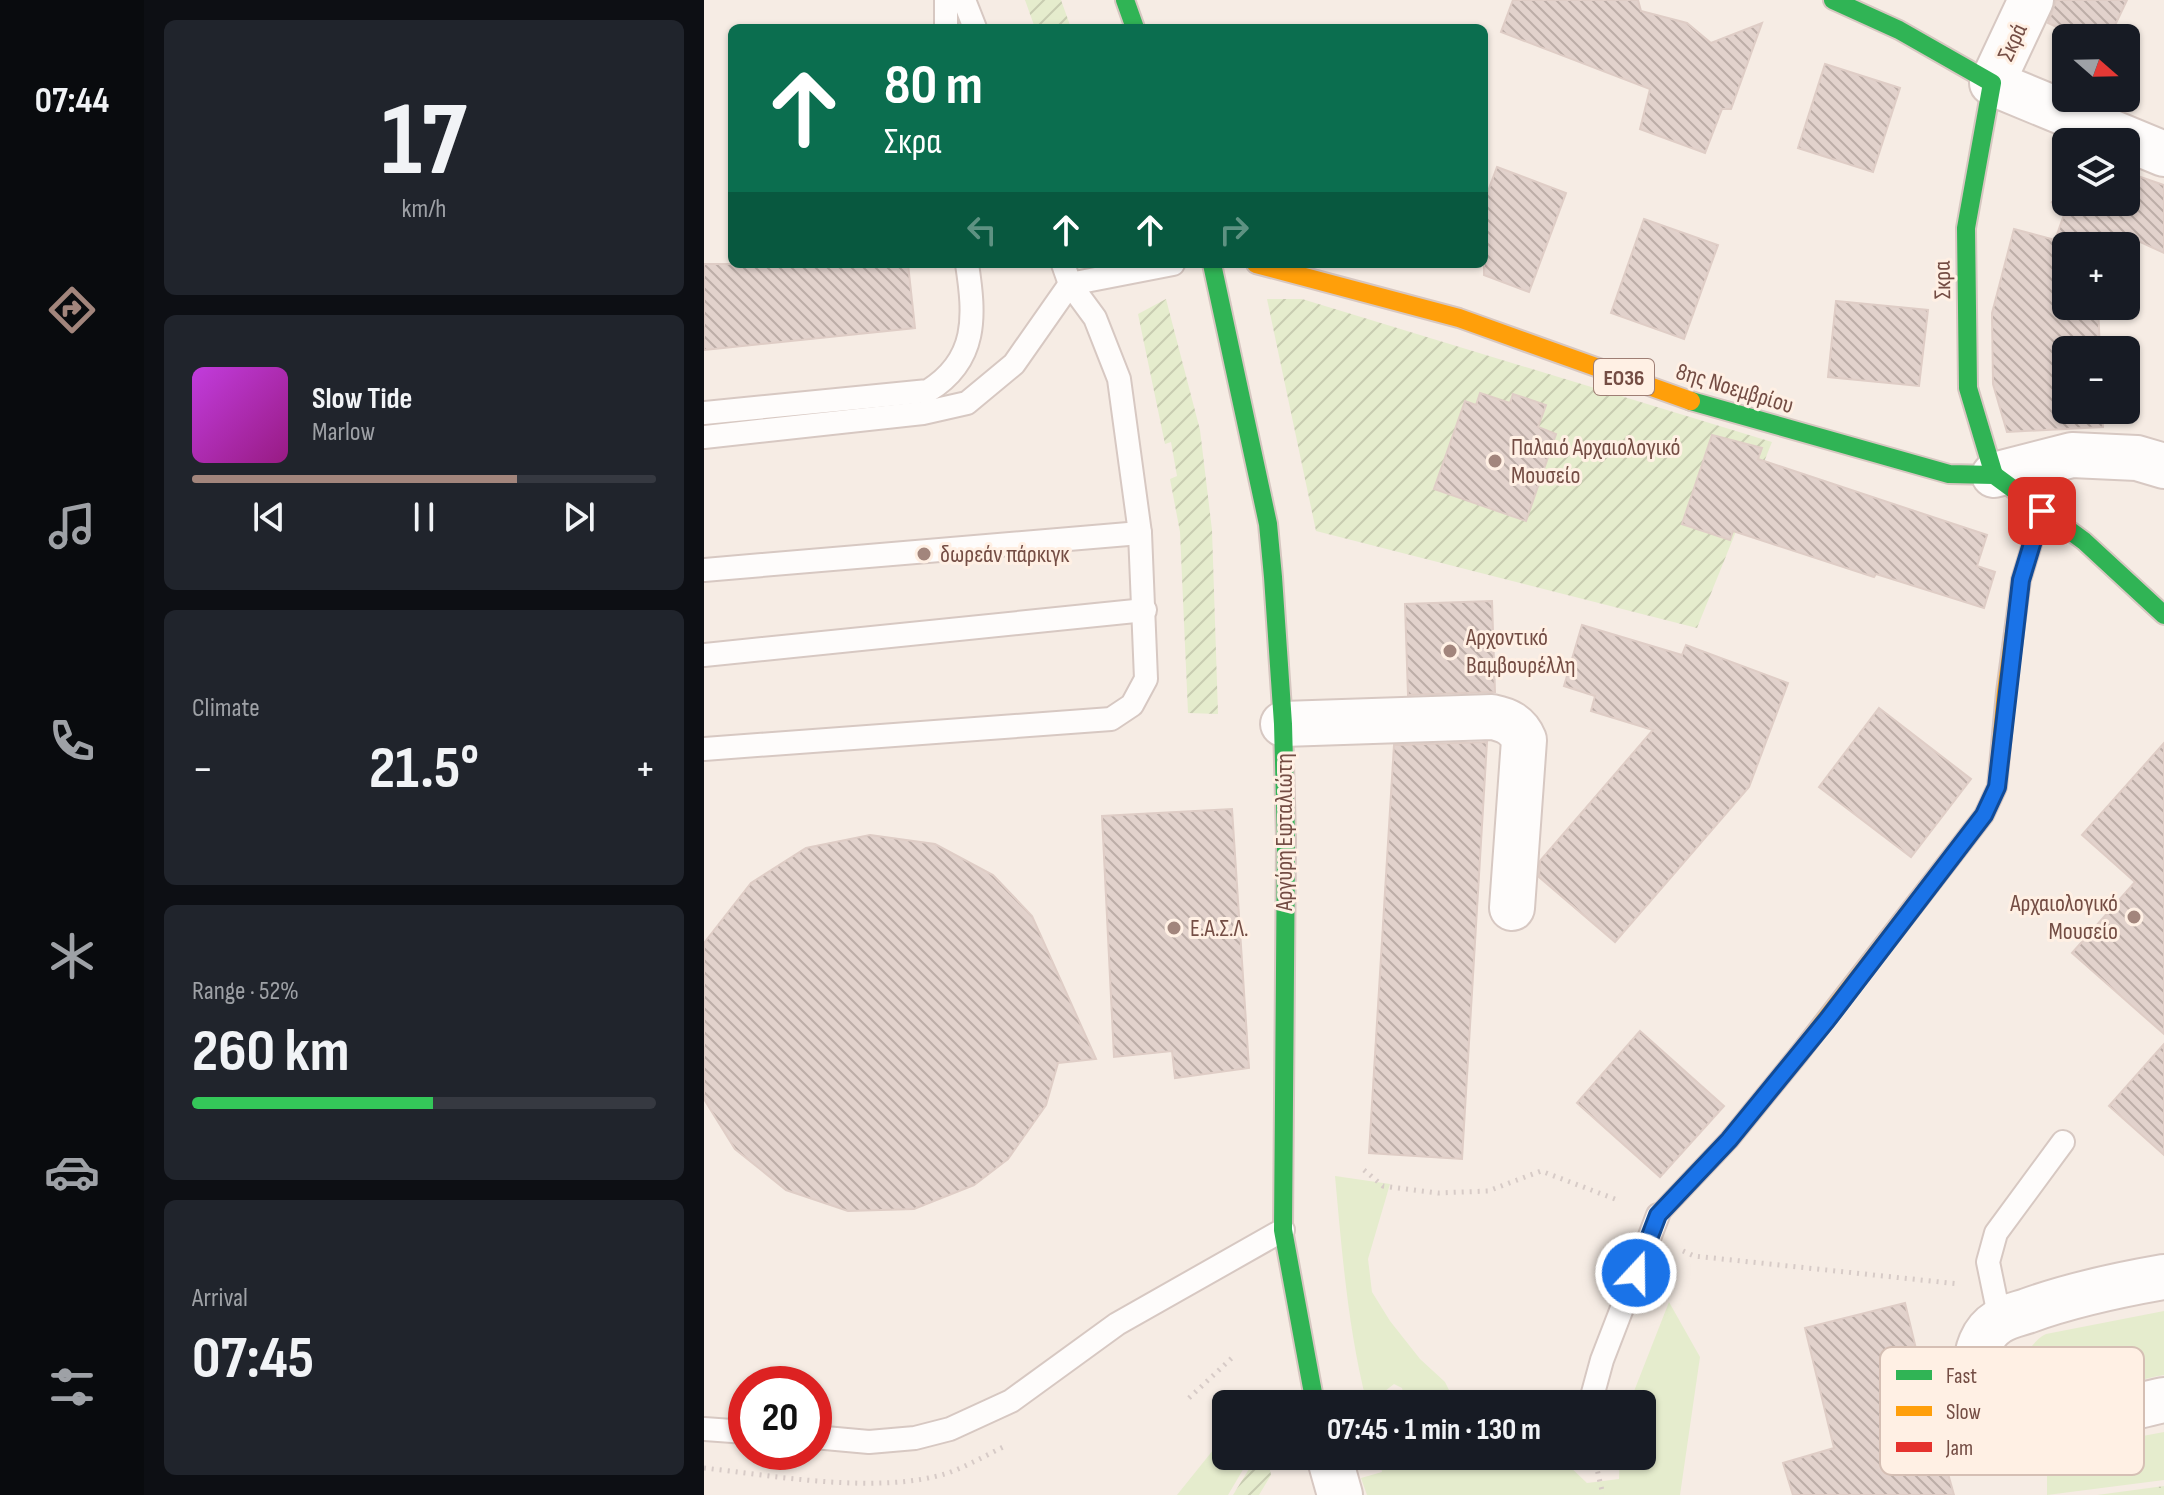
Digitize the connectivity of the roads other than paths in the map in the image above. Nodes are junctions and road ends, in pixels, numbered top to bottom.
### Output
1 (946, 0) edge
2 (964, 0) edge
3 (1125, 0) edge
4 (1833, 0) edge
5 (2031, 0) edge
6 (946, 24) edge
7 (973, 24) edge
8 (1134, 24) edge
9 (1992, 83) junction
10 (2164, 154) edge
11 (968, 268) edge
12 (1131, 268) edge
13 (1213, 268) edge
14 (1271, 268) edge
15 (1067, 274) edge
16 (704, 413) edge
17 (704, 437) edge
18 (2164, 466) edge
19 (1994, 475) junction
20 (2042, 511) junction
21 (1140, 533) junction
22 (704, 570) edge
23 (1145, 610) junction
24 (2164, 615) edge
25 (704, 655) edge
26 (1283, 724) junction
27 (704, 749) edge
28 (1512, 908) dead end
29 (2063, 1142) dead end
30 (1658, 1215) joint
31 (1283, 1230) junction
32 (2164, 1277) edge
33 (1997, 1303) junction
34 (1979, 1347) edge
35 (1312, 1390) edge
36 (1594, 1390) edge
37 (2164, 1400) edge
38 (2144, 1404) edge
39 (704, 1429) edge
40 (728, 1431) edge
41 (832, 1439) edge
42 (1333, 1470) edge
43 (1340, 1495) edge

1 - 6 lane
2 - 7 lane
3 - 8 street
4 - 9 street
5 - 9 street, Σκρά
9 - 10 street
9 - 19 street, Σκρα
11 - 16 lane
12 - 15 lane
13 - 26 street, Αργύρη Εφταλιώτη
14 - 19 street, 8ης Νοεμβρίου / ΕΟ36
15 - 17 lane
15 - 21 lane
18 - 19 street
19 - 20 street
20 - 24 street
20 - 30 street
21 - 22 lane
21 - 23 lane
23 - 25 lane
23 - 27 lane
26 - 28 street
26 - 31 street, Αργύρη Εφταλιώτη
29 - 33 lane
30 - 36 lane
31 - 35 street, Αργύρη Εφταλιώτη
31 - 41 lane
32 - 33 street
33 - 34 street
37 - 38 street
39 - 40 lane
42 - 43 street

